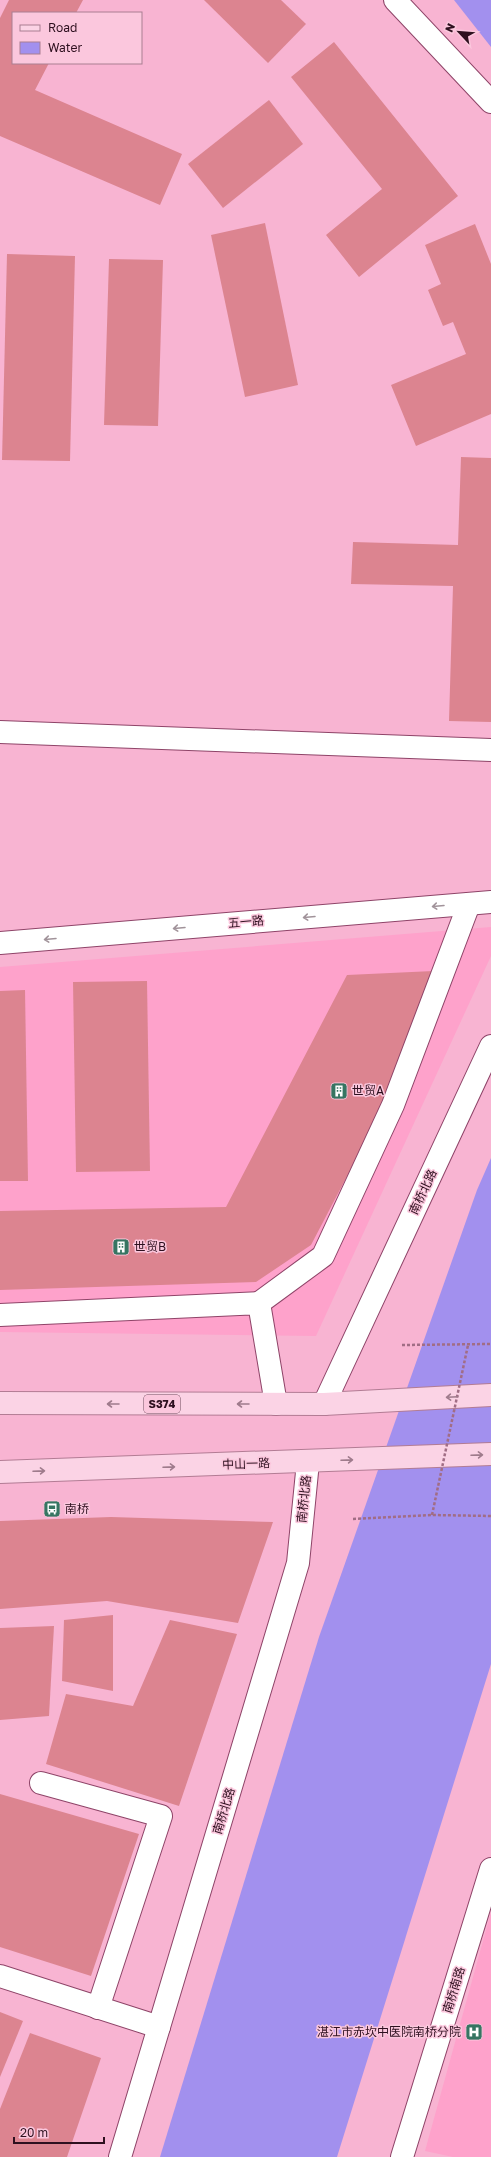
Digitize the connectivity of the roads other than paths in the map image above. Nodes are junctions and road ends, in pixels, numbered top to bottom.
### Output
1 (395, 0) edge
2 (491, 102) edge
3 (0, 732) edge
4 (491, 750) edge
5 (491, 902) edge
6 (468, 904) junction
7 (0, 943) edge
8 (491, 1046) edge
9 (259, 1304) junction
10 (0, 1314) edge
11 (491, 1395) edge
12 (0, 1403) edge
13 (276, 1404) junction
14 (324, 1404) junction
15 (491, 1454) edge
16 (308, 1462) junction
17 (0, 1472) edge
18 (41, 1783) dead end
19 (491, 1868) edge
20 (0, 1976) edge
21 (98, 2008) junction
22 (159, 2027) junction
23 (120, 2157) edge
24 (402, 2157) edge

1 - 2 street
3 - 4 street
5 - 6 street, 五一路
6 -> 7 street, 五一路
6 - 9 street
8 - 14 street, 南桥北路
9 - 10 street
9 - 13 street
11 -> 14 main road, S374
13 -> 12 main road, S374
13 - 14 main road, S374
16 -> 15 main road, 中山一路
17 -> 16 main road, 中山一路
16 - 22 street, 南桥北路
18 - 21 street
19 - 24 street, 南桥南路
20 - 21 street
21 - 22 street
22 - 23 street, 南桥北路

